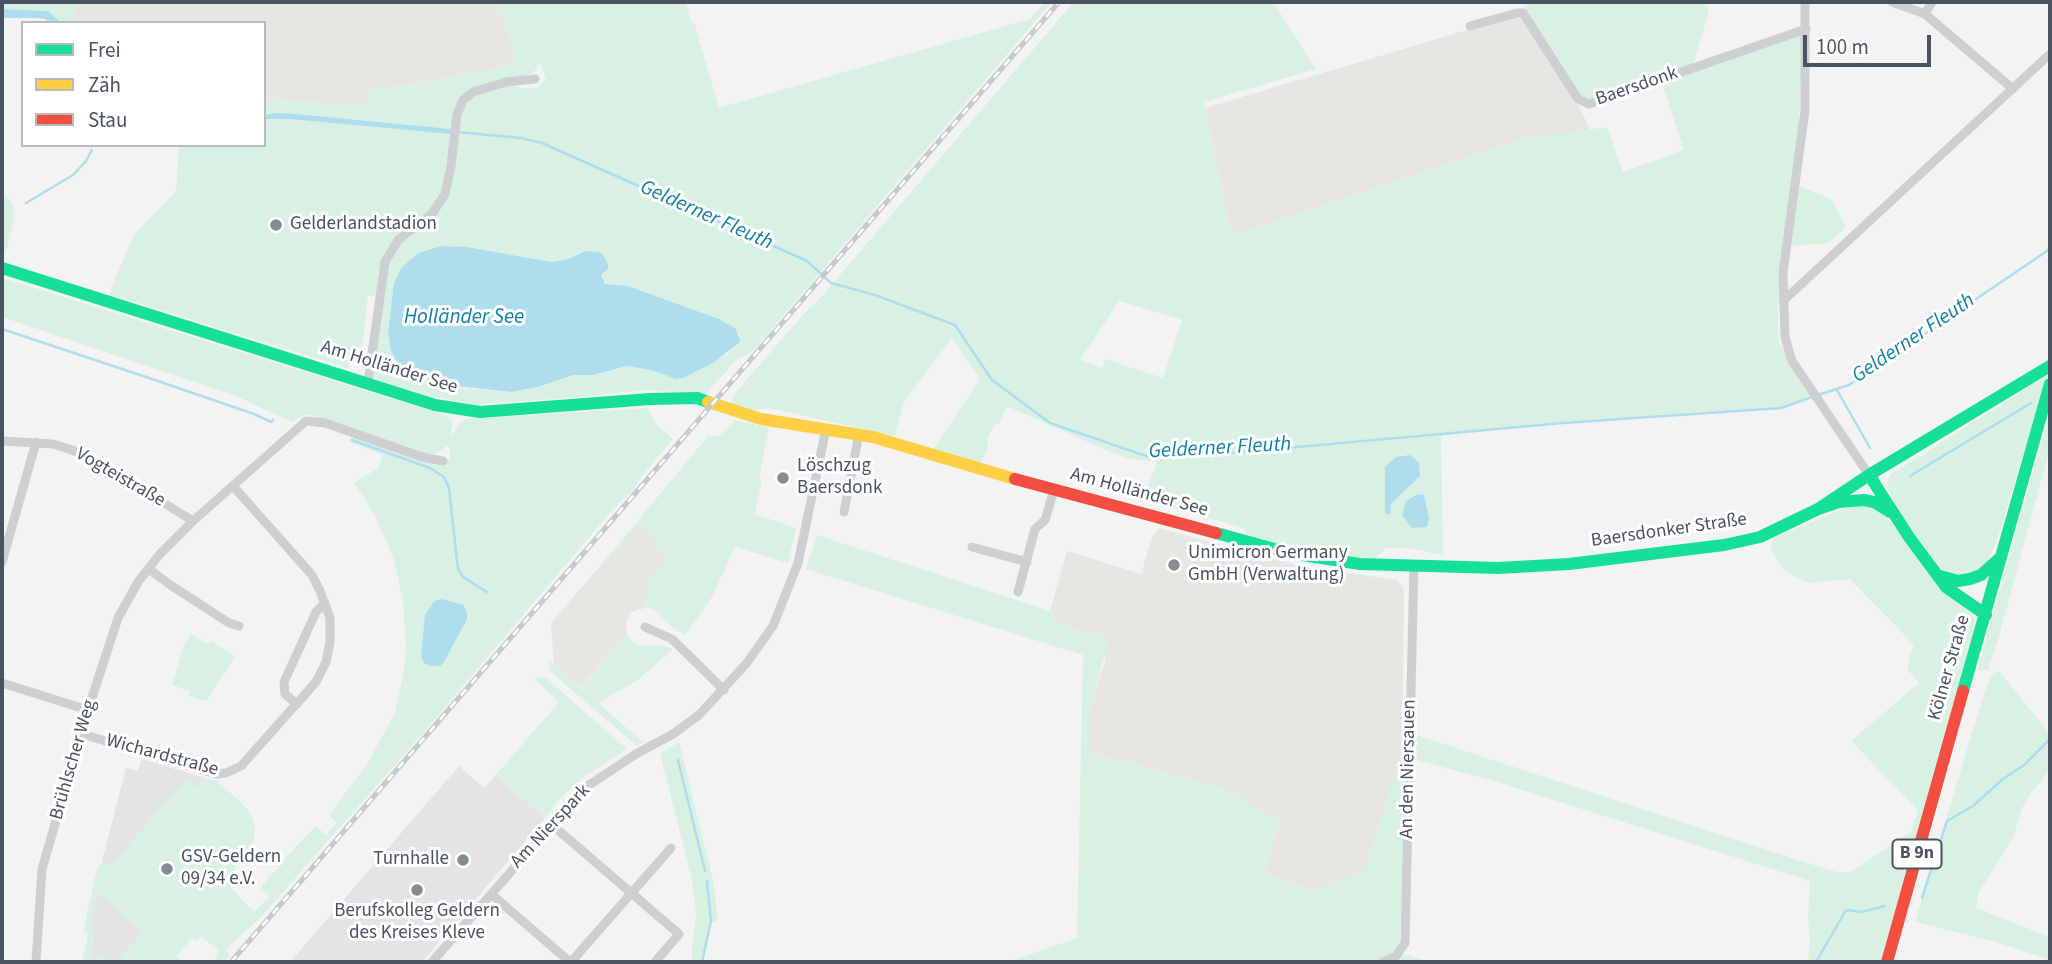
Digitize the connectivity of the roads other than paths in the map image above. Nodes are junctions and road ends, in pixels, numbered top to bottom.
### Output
1 (1805, 2) edge
2 (1892, 2) edge
3 (1932, 2) edge
4 (1925, 14) junction
5 (1470, 26) dead end
6 (1806, 29) junction
7 (2050, 54) edge
8 (536, 79) dead end
9 (2012, 89) junction
10 (2, 268) edge
11 (1783, 301) junction
12 (2050, 366) edge
13 (368, 382) junction
14 (2050, 384) edge
15 (826, 429) junction
16 (859, 435) junction
17 (2, 441) edge
18 (36, 442) junction
19 (443, 461) dead end
20 (1869, 475) junction
21 (233, 486) junction
22 (1054, 490) junction
23 (1818, 509) junction
24 (844, 512) dead end
25 (1893, 514) junction
26 (193, 521) junction
27 (972, 547) dead end
28 (2002, 556) junction
29 (2, 562) edge
30 (1027, 562) junction
31 (1414, 565) junction
32 (149, 569) junction
33 (1937, 575) junction
34 (1018, 592) dead end
35 (325, 603) junction
36 (1986, 615) junction
37 (239, 626) dead end
38 (645, 627) dead end
39 (2, 683) edge
40 (724, 690) junction
41 (297, 704) junction
42 (88, 710) junction
43 (82, 734) junction
44 (551, 824) junction
45 (671, 848) dead end
46 (631, 893) junction
47 (491, 894) junction
48 (36, 962) edge
49 (432, 962) edge
50 (570, 962) edge
51 (655, 962) edge
52 (1383, 962) edge
53 (1887, 962) edge

1 - 6 street
2 - 4 street
3 - 4 street
4 - 9 street
5 - 6 street, Baersdonk
6 - 11 street
7 - 9 street
8 - 13 street
9 - 11 street
10 - 13 street, Am Holländer See
11 - 20 street
12 - 20 street, Baersdonker Straße
13 - 15 street, Am Holländer See
14 - 28 street, Kölner Straße
15 - 16 street, Am Holländer See
15 - 40 street, Am Nierspark
16 - 22 street, Am Holländer See
16 - 24 street
17 - 18 street, Vogteistraße
18 - 26 street, Vogteistraße
18 - 29 street
19 - 21 street, Brühlscher Weg
20 - 23 street, Baersdonker Straße
20 - 25 street
21 - 26 street, Brühlscher Weg
21 - 35 street, Wichardstraße
22 - 30 street
22 - 31 street, Am Holländer See
23 - 25 street
23 - 31 street, Baersdonker Straße
25 - 33 street
26 - 32 street, Brühlscher Weg
27 - 30 street
28 - 33 street
28 - 36 street, Kölner Straße
30 - 34 street
31 - 52 street, An den Niersauen
32 - 37 street
32 - 42 street, Brühlscher Weg
33 - 36 street
35 - 41 street, Wichardstraße
35 - 41 street
36 - 53 street, Kölner Straße / B 9n
38 - 40 street
39 - 42 street
40 - 44 street, Am Nierspark
41 - 43 street, Wichardstraße
42 - 43 street, Brühlscher Weg
43 - 48 street, Brühlscher Weg
44 - 46 street
44 - 47 street, Am Nierspark
45 - 46 street
46 - 50 street
46 - 51 street
47 - 49 street, Am Nierspark
47 - 50 street

